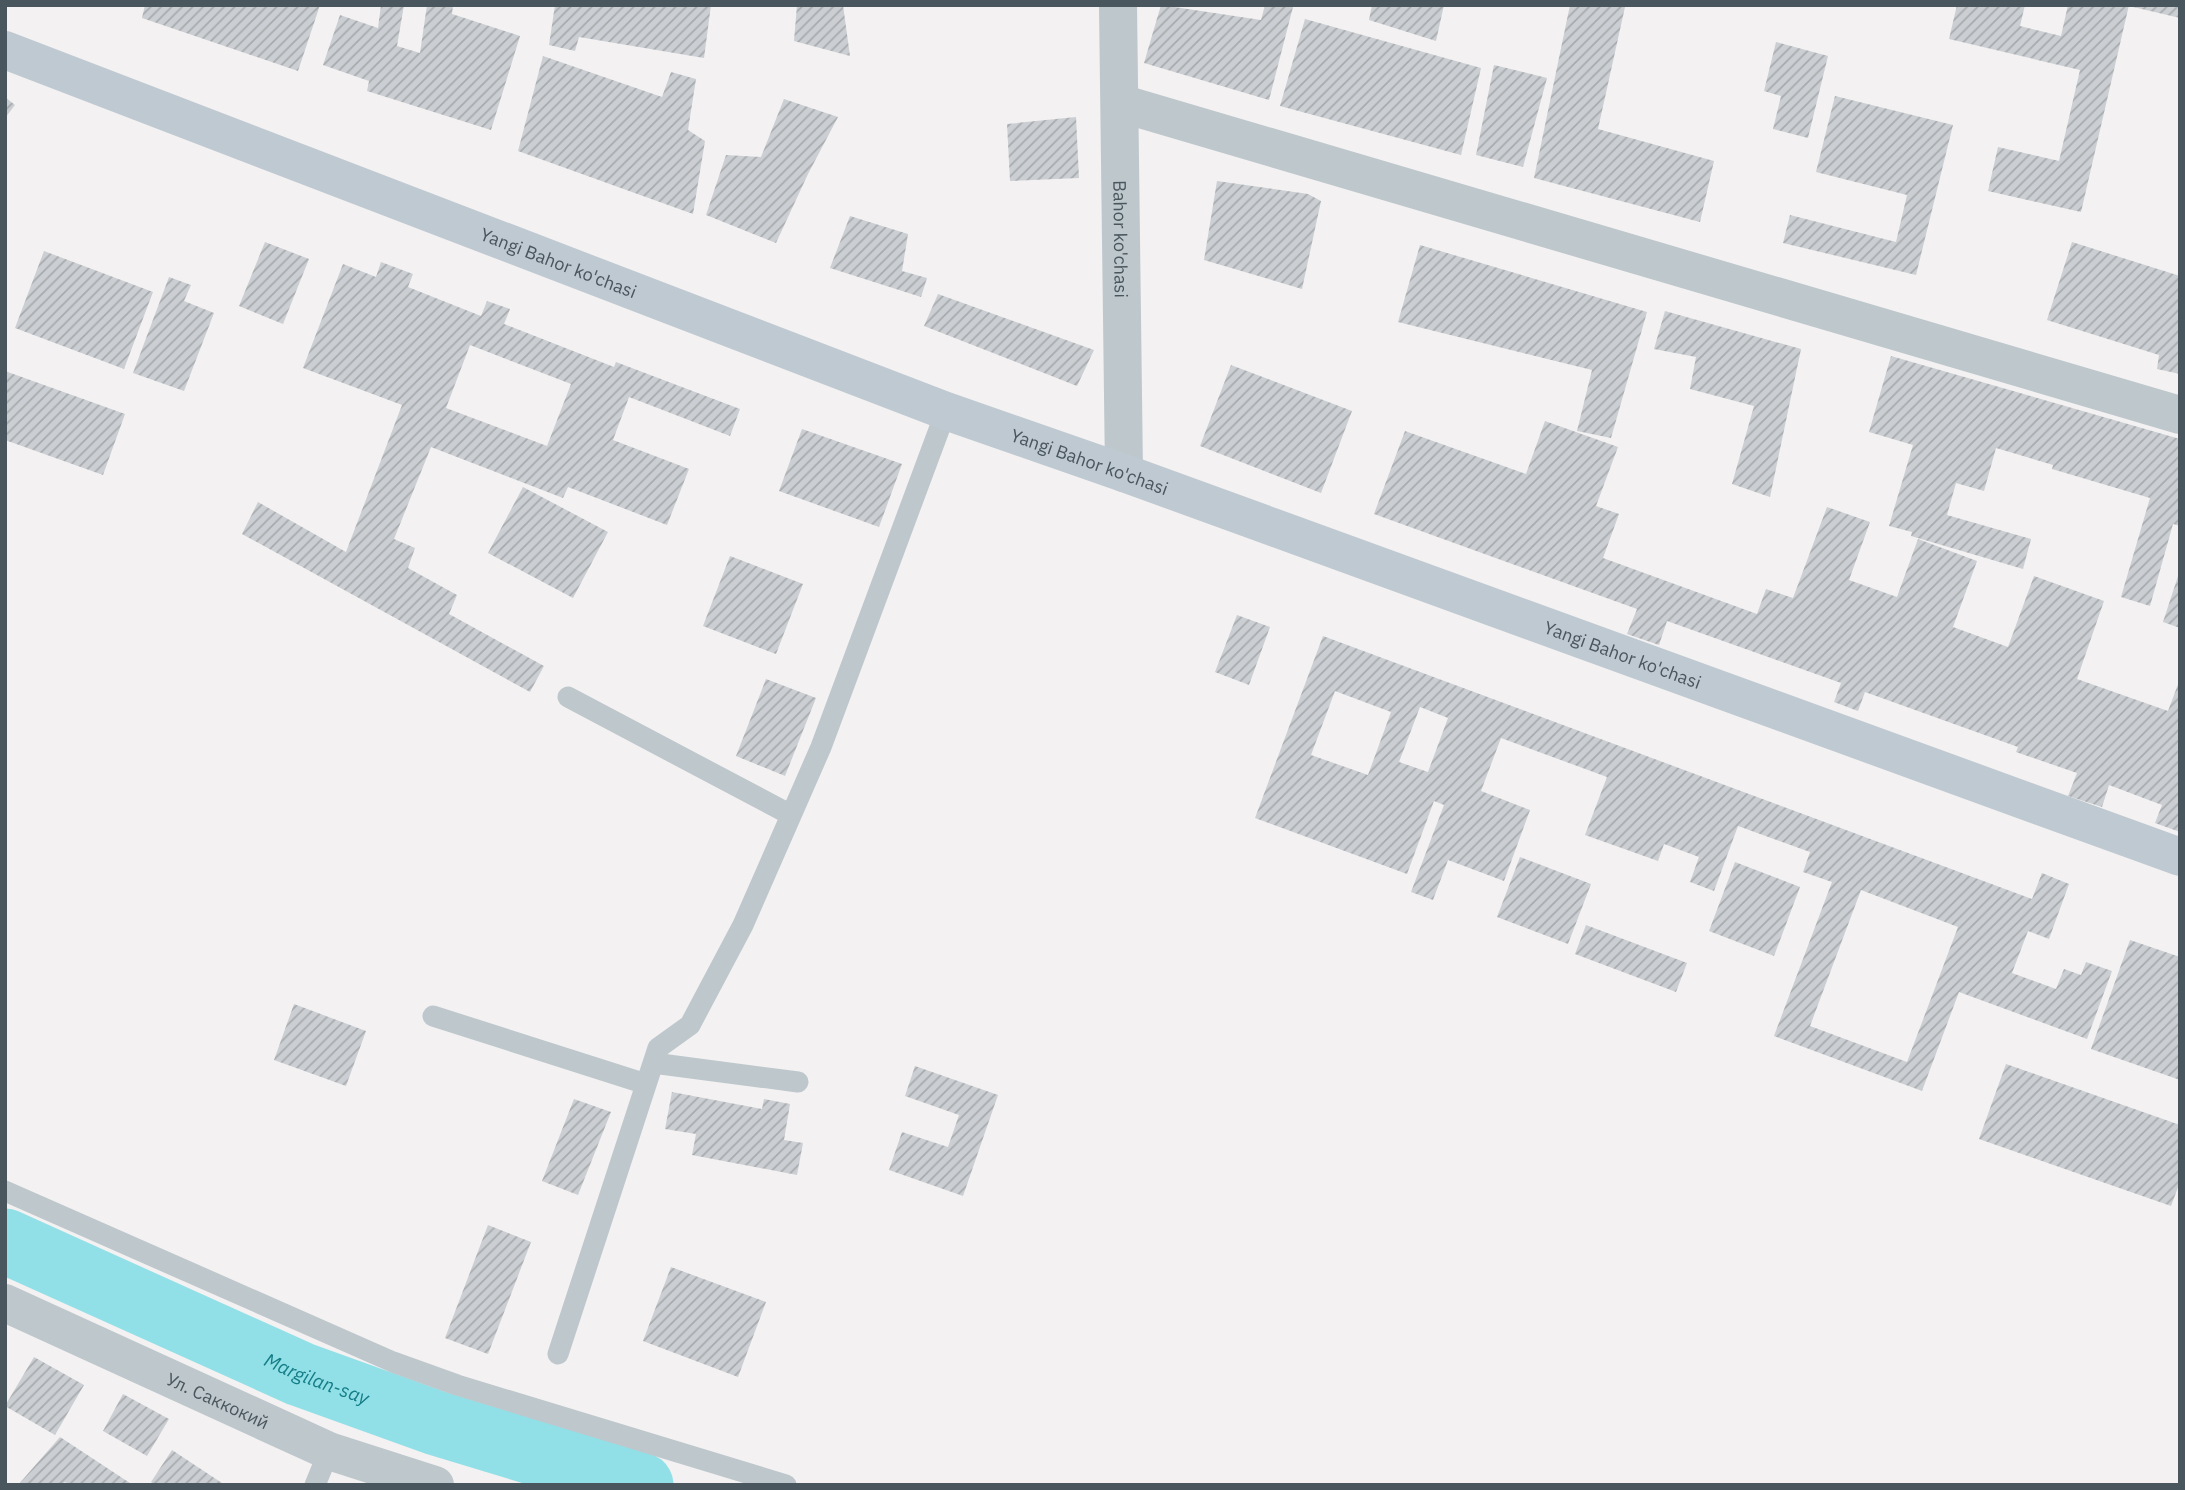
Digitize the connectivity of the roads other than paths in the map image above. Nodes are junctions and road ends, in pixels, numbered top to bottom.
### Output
1 (1118, 5) edge
2 (5, 50) edge
3 (1120, 103) junction
4 (946, 411) junction
5 (2180, 415) edge
6 (1124, 473) junction
7 (568, 697) dead end
8 (791, 815) junction
9 (2180, 857) edge
10 (433, 1016) dead end
11 (653, 1063) junction
12 (798, 1082) dead end
13 (646, 1084) junction
14 (5, 1191) edge
15 (5, 1303) edge
16 (558, 1354) dead end
17 (322, 1468) edge
18 (435, 1485) edge
19 (786, 1485) edge

1 - 3 street, Bahor ko'chasi
2 - 4 street, Yangi Bahor ko'chasi
3 - 5 street
3 - 6 street, Bahor ko'chasi
4 - 6 street, Yangi Bahor ko'chasi
4 - 8 lane
6 - 9 street, Yangi Bahor ko'chasi
7 - 8 lane
8 - 11 lane
10 - 13 lane
11 - 12 lane
11 - 13 lane
13 - 16 lane
14 - 19 lane
15 - 17 street, Ул. Саккокий
17 - 18 street, Ул. Саккокий

